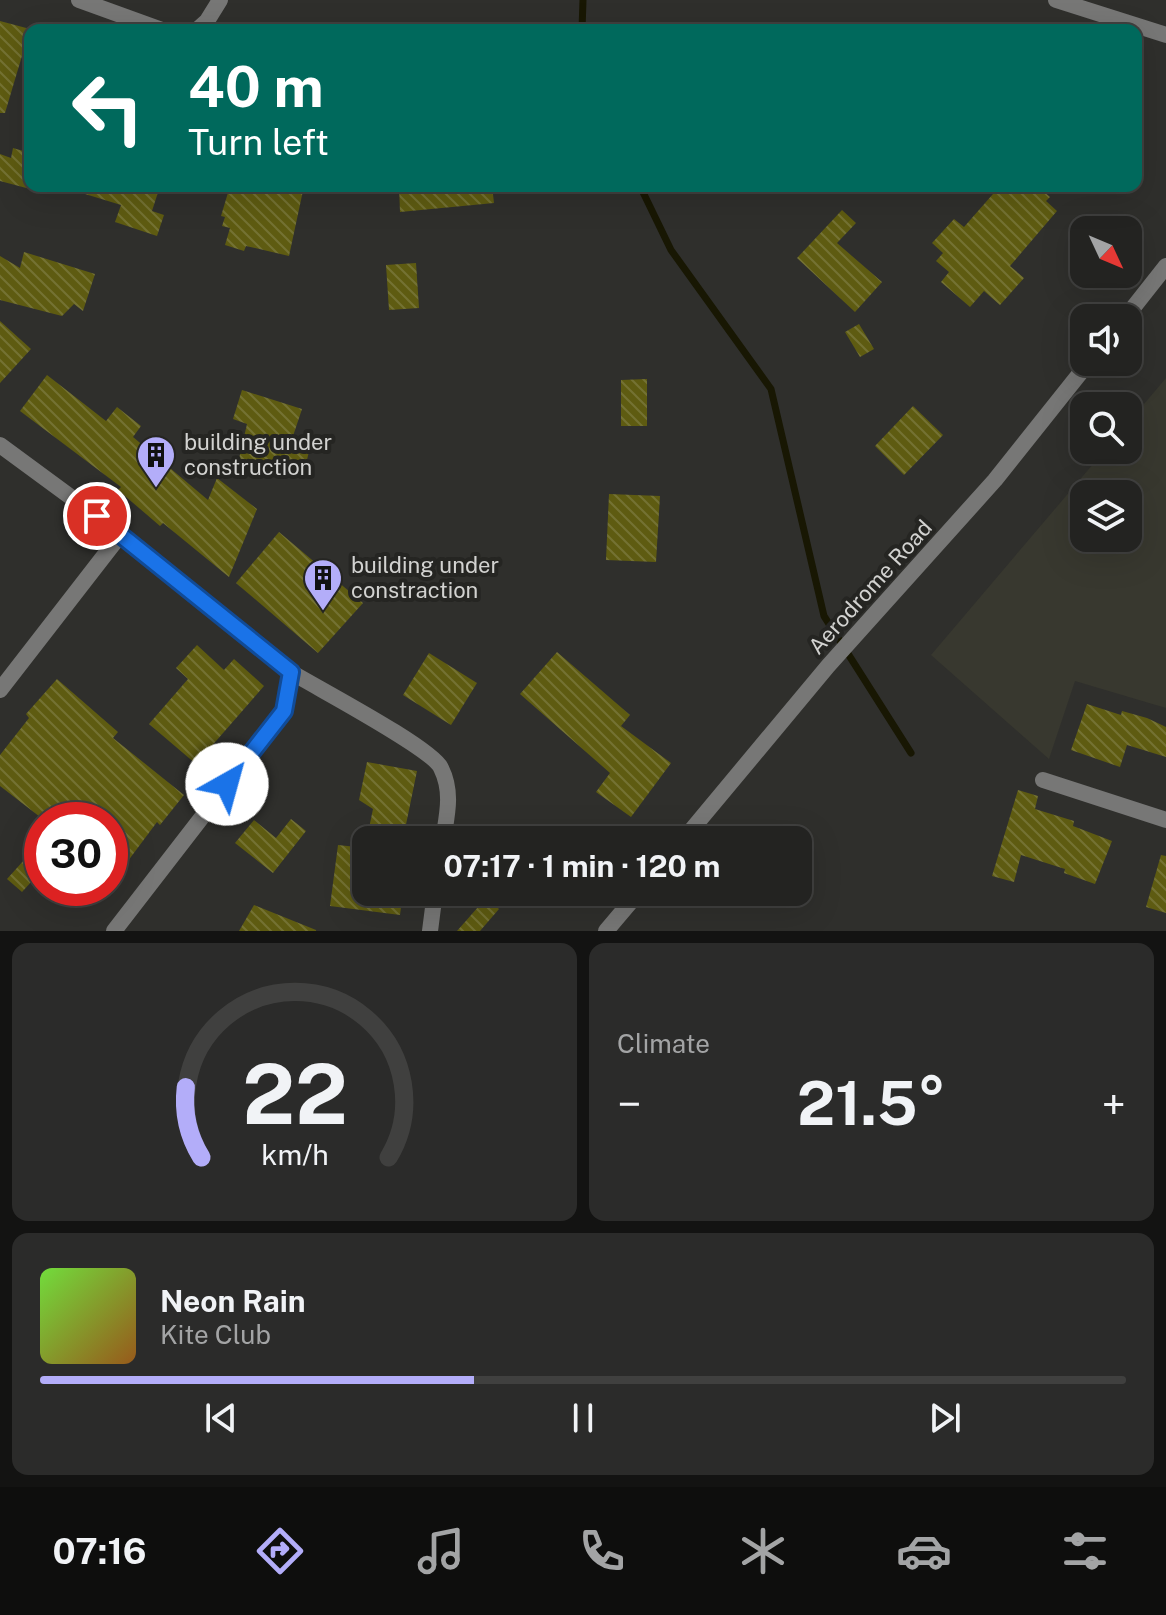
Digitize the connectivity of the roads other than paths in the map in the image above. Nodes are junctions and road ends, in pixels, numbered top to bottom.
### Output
1 (79, 0) edge
2 (220, 0) edge
3 (1056, 0) edge
4 (145, 24) edge
5 (204, 24) edge
6 (1131, 24) edge
7 (1142, 27) edge
8 (1166, 35) edge
9 (1166, 266) edge
10 (1136, 304) edge
11 (1078, 376) edge
12 (0, 445) edge
13 (121, 534) junction
14 (291, 672) junction
15 (0, 690) edge
16 (1043, 780) dead end
17 (1166, 820) edge
18 (445, 826) edge
19 (695, 826) edge
20 (433, 906) edge
21 (627, 906) edge
22 (114, 931) edge
23 (430, 931) edge
24 (606, 931) edge

1 - 4 street
2 - 5 street
3 - 6 street
7 - 8 street
9 - 10 street
11 - 19 street, Aerodrome Road
12 - 13 street
13 - 14 street
13 - 15 street
14 - 18 street
14 - 22 street
16 - 17 street
20 - 23 street
21 - 24 street

